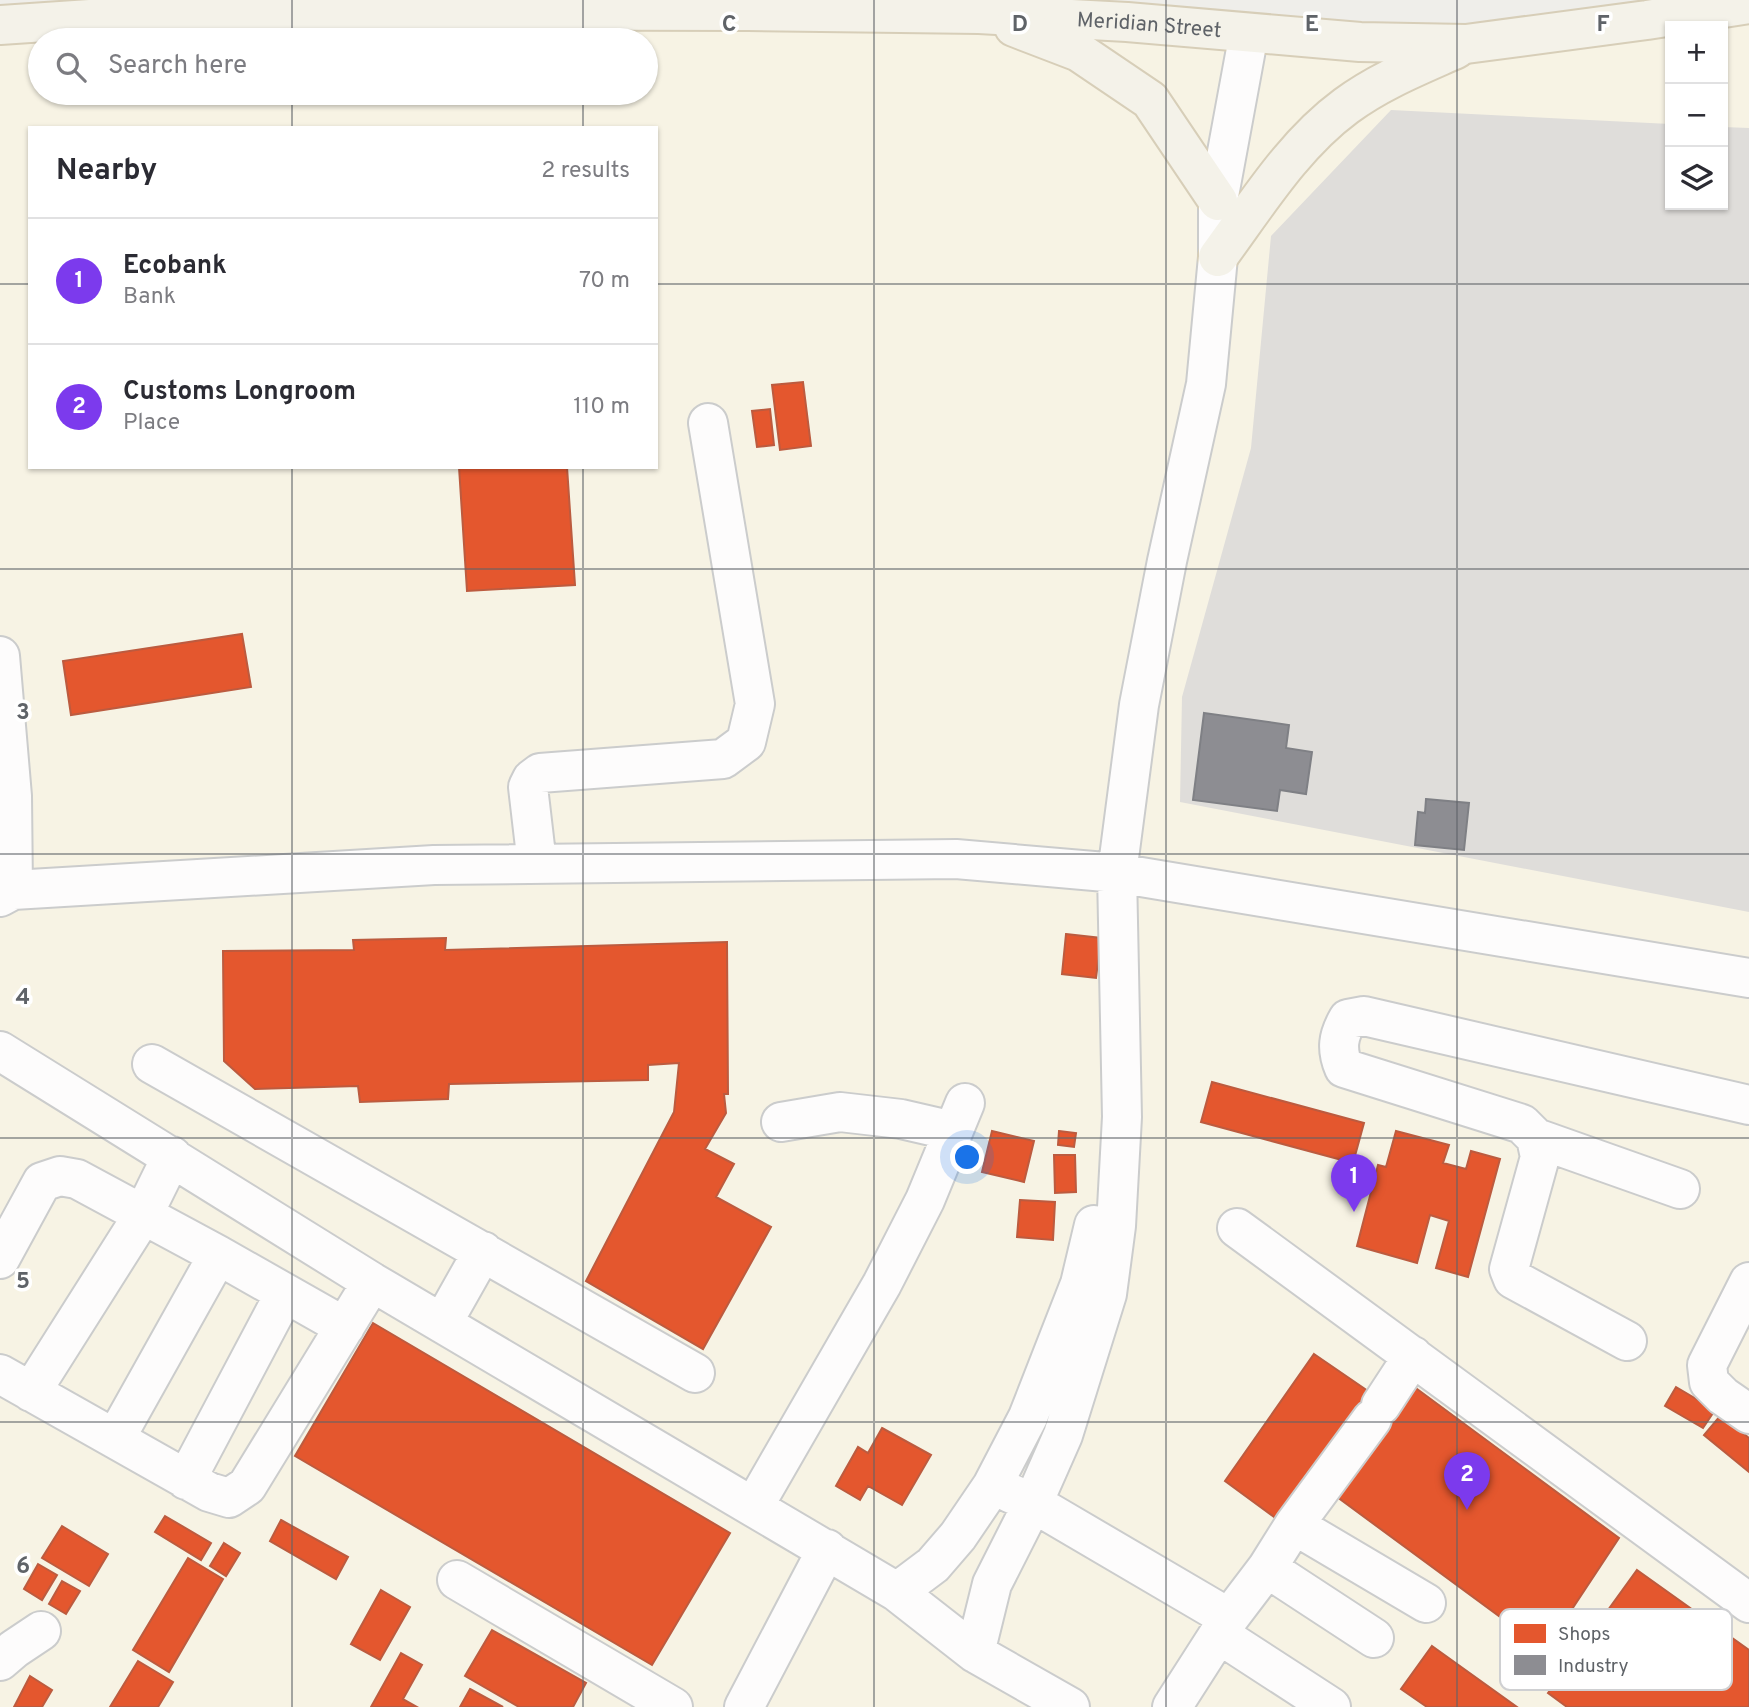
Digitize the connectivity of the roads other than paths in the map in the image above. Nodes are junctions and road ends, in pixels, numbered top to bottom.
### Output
1 (1749, 4) edge
2 (317, 5) edge
3 (465, 5) edge
4 (748, 5) edge
5 (979, 14) junction
6 (0, 25) edge
7 (1249, 33) junction
8 (1466, 44) junction
9 (1218, 201) junction
10 (1218, 257) junction
11 (708, 423) dead end
12 (0, 656) edge
13 (537, 864) junction
14 (1118, 873) junction
15 (7, 893) edge
16 (1749, 978) edge
17 (0, 1051) edge
18 (152, 1064) dead end
19 (1749, 1105) edge
20 (1122, 1117) junction
21 (781, 1122) dead end
22 (1536, 1138) junction
23 (172, 1156) junction
24 (1680, 1189) dead end
25 (143, 1215) junction
26 (1237, 1228) dead end
27 (483, 1251) junction
28 (218, 1255) junction
29 (0, 1259) edge
30 (372, 1282) junction
31 (1749, 1282) edge
32 (285, 1293) junction
33 (443, 1322) junction
34 (345, 1328) junction
35 (1627, 1341) dead end
36 (1413, 1356) junction
37 (695, 1373) dead end
38 (16, 1383) edge
39 (1749, 1414) edge
40 (115, 1439) junction
41 (186, 1480) junction
42 (992, 1486) junction
43 (1033, 1503) junction
44 (754, 1506) junction
45 (1294, 1525) junction
46 (827, 1549) junction
47 (1267, 1568) junction
48 (457, 1580) dead end
49 (897, 1592) junction
50 (1426, 1603) dead end
51 (1749, 1603) edge
52 (1225, 1627) junction
53 (41, 1631) dead end
54 (1374, 1638) dead end
55 (975, 1653) junction
56 (0, 1661) edge
57 (673, 1707) edge
58 (744, 1707) edge
59 (1070, 1707) edge
60 (1172, 1707) edge
61 (1331, 1707) edge

1 - 8 main road, Meridian Street
2 - 3 main road, Meridian Street
2 - 6 main road, Meridian Street
3 - 4 main road, Meridian Street
4 - 5 main road, Meridian Street
5 - 7 main road, Meridian Street
5 - 9 main road
7 - 8 main road, Meridian Street
7 - 9 street
8 - 10 main road
9 - 10 street
10 - 14 street
11 - 13 street
12 - 15 street
13 - 14 street
13 - 15 street
14 - 16 street
14 - 20 street
17 - 23 street
18 - 27 street
19 - 22 street
20 - 42 street
20 - 43 street
21 - 44 street
22 - 24 street
22 - 35 street
23 - 25 street
23 - 30 street
25 - 28 street
25 - 29 street
25 - 38 street
26 - 36 street
27 - 33 street
27 - 37 street
28 - 32 street
28 - 40 street
30 - 33 street
30 - 34 street
31 - 39 street
32 - 34 street
32 - 41 street
33 - 44 street
34 - 41 street
36 - 45 street
36 - 51 street
38 - 40 street
40 - 41 street
42 - 43 street
42 - 49 street
43 - 52 street
43 - 55 street
44 - 46 street
45 - 47 street
45 - 50 street
46 - 49 street
46 - 58 street
47 - 52 street
47 - 54 street
48 - 57 street
49 - 55 street
52 - 60 street
52 - 61 street
53 - 56 street
55 - 59 street

